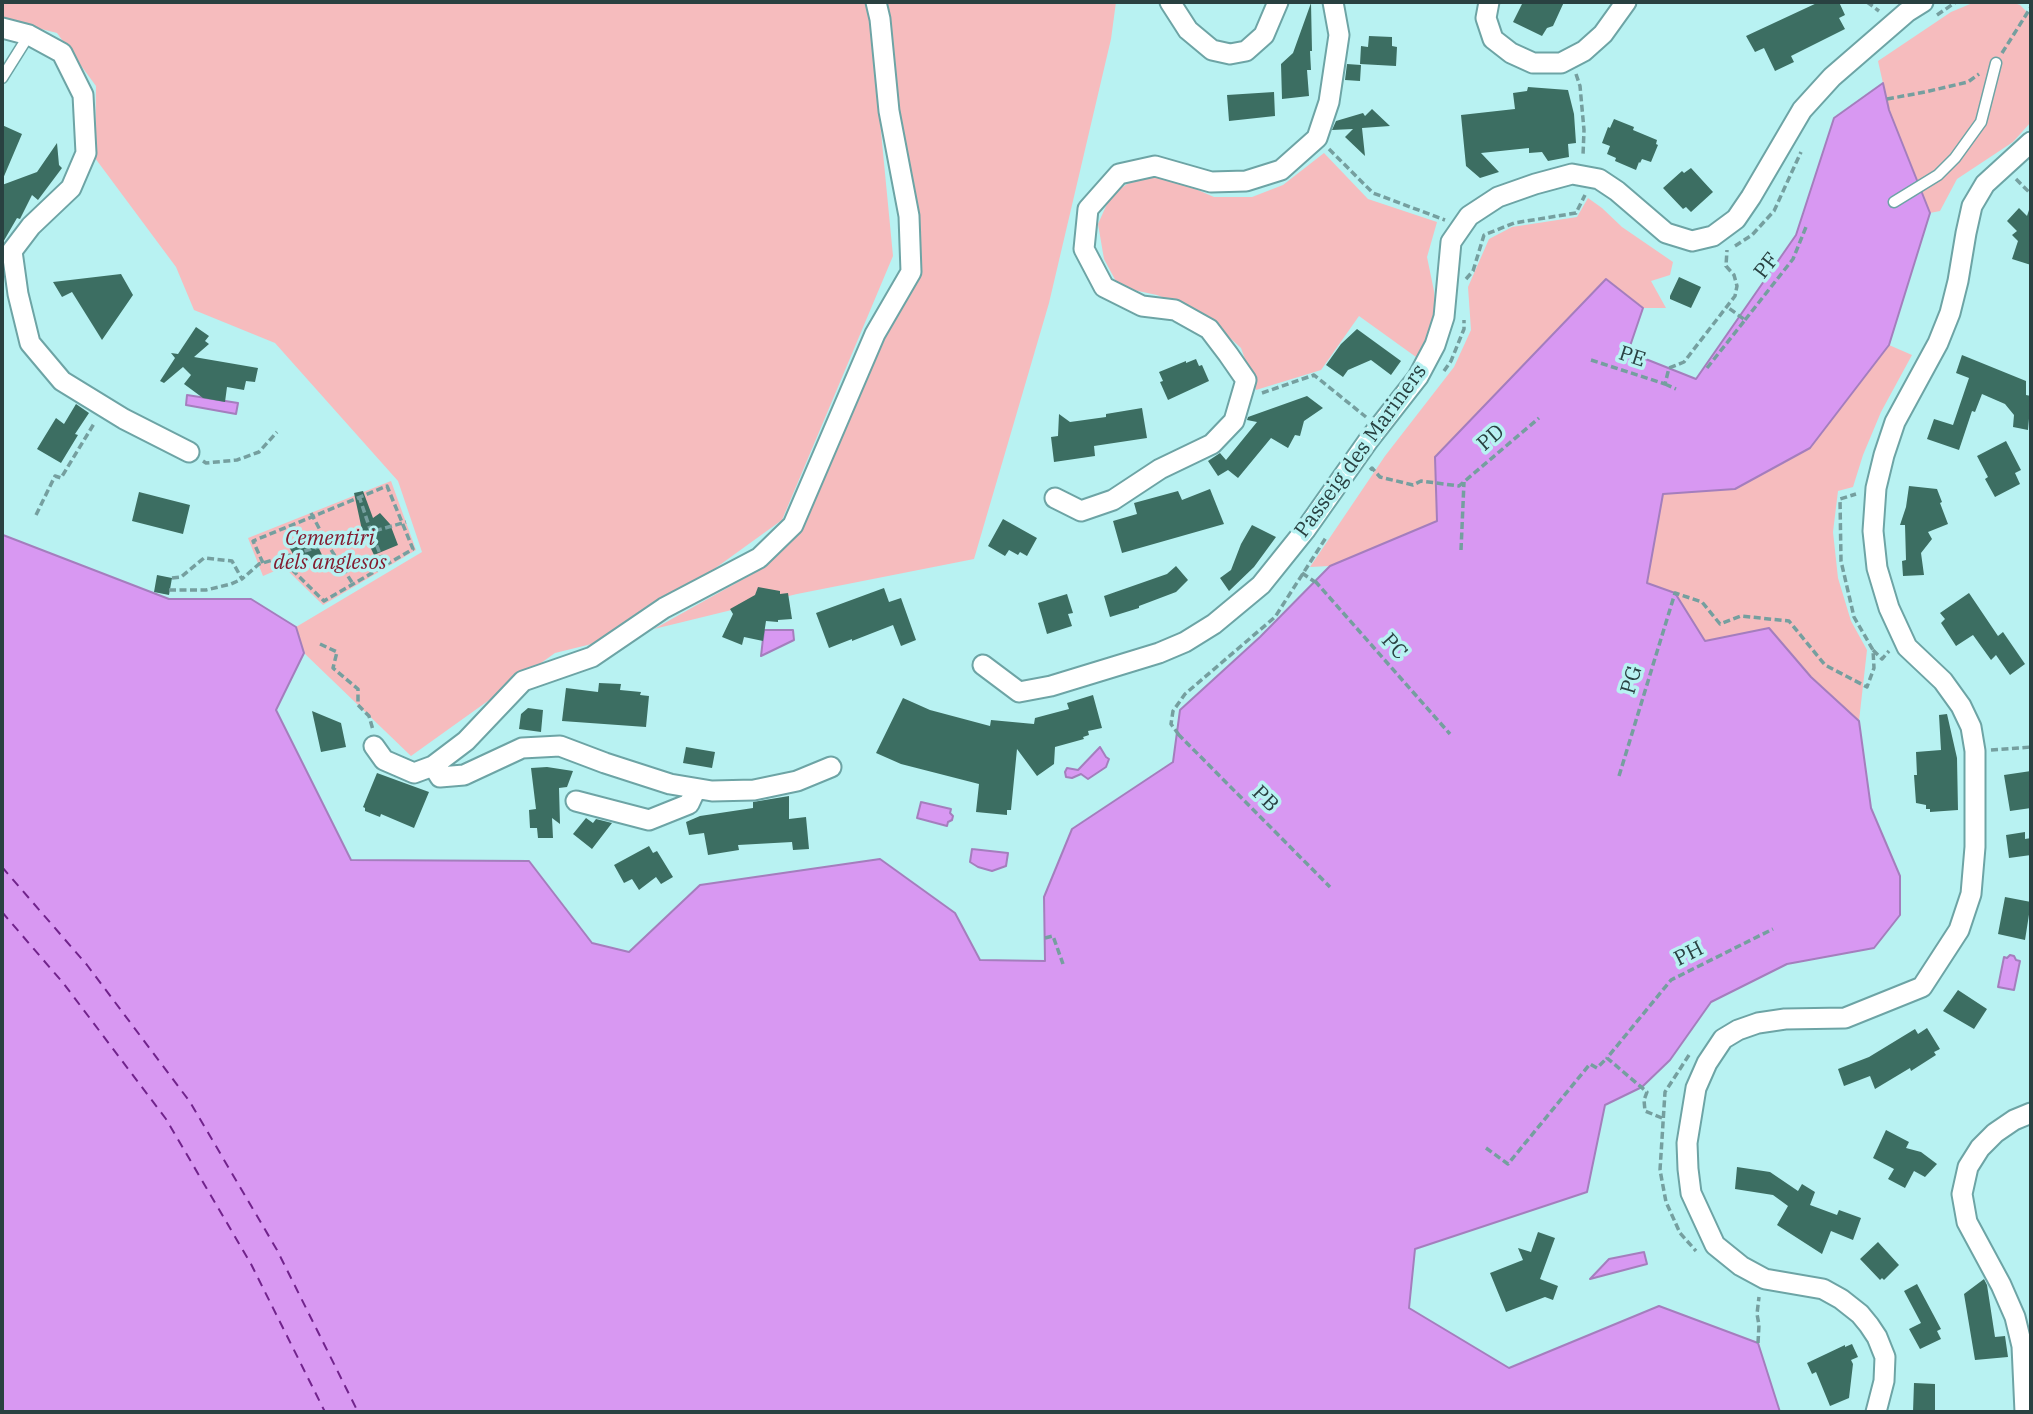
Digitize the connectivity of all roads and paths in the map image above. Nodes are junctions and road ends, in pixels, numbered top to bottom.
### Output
1 (876, 2) edge
2 (1170, 2) edge
3 (1278, 2) edge
4 (1333, 2) edge
5 (1489, 2) edge
6 (1626, 2) edge
7 (1956, 2) edge
8 (2028, 2) edge
9 (2031, 7) edge
10 (1929, 9) edge
11 (2, 28) edge
12 (29, 35) junction
13 (1571, 58) junction
14 (1996, 63) junction
15 (2, 78) edge
16 (1886, 99) dead end
17 (1317, 138) junction
18 (2031, 142) edge
19 (1801, 152) dead end
20 (1584, 185) junction
21 (1894, 202) dead end
22 (1462, 226) junction
23 (1806, 227) dead end
24 (1727, 250) junction
25 (1717, 254) dead end
26 (1461, 284) dead end
27 (1726, 306) junction
28 (1464, 317) dead end
29 (1745, 320) junction
30 (1591, 360) dead end
31 (1707, 368) dead end
32 (1438, 379) dead end
33 (1665, 384) junction
34 (1676, 389) dead end
35 (1240, 401) junction
36 (99, 416) dead end
37 (1539, 418) dead end
38 (1379, 427) junction
39 (277, 432) dead end
40 (189, 453) joint
41 (1365, 478) dead end
42 (1464, 482) junction
43 (359, 495) junction
44 (1055, 498) dead end
45 (36, 515) dead end
46 (312, 515) junction
47 (1314, 517) junction
48 (405, 523) junction
49 (371, 532) junction
50 (328, 545) junction
51 (1461, 550) dead end
52 (280, 558) junction
53 (263, 563) junction
54 (386, 567) junction
55 (1302, 573) junction
56 (172, 578) dead end
57 (242, 579) junction
58 (354, 585) junction
59 (169, 590) dead end
60 (1675, 593) dead end
61 (320, 644) dead end
62 (983, 664) dead end
63 (1450, 734) dead end
64 (374, 746) joint
65 (2031, 747) edge
66 (1975, 751) junction
67 (433, 766) junction
68 (831, 767) dead end
69 (1619, 776) dead end
70 (696, 789) junction
71 (576, 801) dead end
72 (1330, 887) dead end
73 (1773, 929) dead end
74 (1045, 938) dead end
75 (1063, 964) dead end
76 (1607, 1058) junction
77 (2031, 1113) edge
78 (1662, 1118) dead end
79 (1486, 1148) dead end
80 (1759, 1291) dead end
81 (1758, 1343) dead end
82 (1876, 1412) edge
83 (2025, 1412) edge

1 - 67 street
2 - 3 street
4 - 17 street
5 - 13 street
6 - 13 street
7 - 10 path
8 - 9 path
9 - 14 path
10 - 20 street, Passeig des Mariners
11 - 12 street
12 - 15 lane
12 - 40 street
13 - 20 path
14 - 16 path
14 - 21 lane
17 - 22 path
17 - 35 street
18 - 66 street
19 - 24 path
20 - 22 street, Passeig des Mariners
20 - 26 path
22 - 38 street, Passeig des Mariners
23 - 29 path, PF
24 - 25 path
24 - 27 path
27 - 29 path
27 - 33 path, PE
28 - 32 path
29 - 31 path, PF
30 - 33 path, PE
33 - 34 path, PE
35 - 38 path
35 - 44 street
36 - 45 path
37 - 42 path, PD
38 - 47 street, Passeig des Mariners
39 - 40 path
41 - 42 path
42 - 51 path
43 - 46 path
43 - 48 path
43 - 49 path
46 - 50 path
46 - 53 path
47 - 55 path
47 - 62 street, Passeig des Mariners
48 - 49 path
48 - 54 path
49 - 50 path
49 - 54 path
50 - 52 path
50 - 58 path
52 - 53 path
52 - 58 path
53 - 57 path
54 - 58 path
55 - 63 path, PC
55 - 72 path, PB
56 - 57 path
57 - 59 path
60 - 69 path, PG
61 - 64 path
64 - 67 street
65 - 66 path
66 - 82 street
67 - 70 street
68 - 70 street
70 - 71 street
73 - 76 path, PH
74 - 75 path
76 - 78 path
76 - 79 path, PH
77 - 83 street
80 - 81 path

